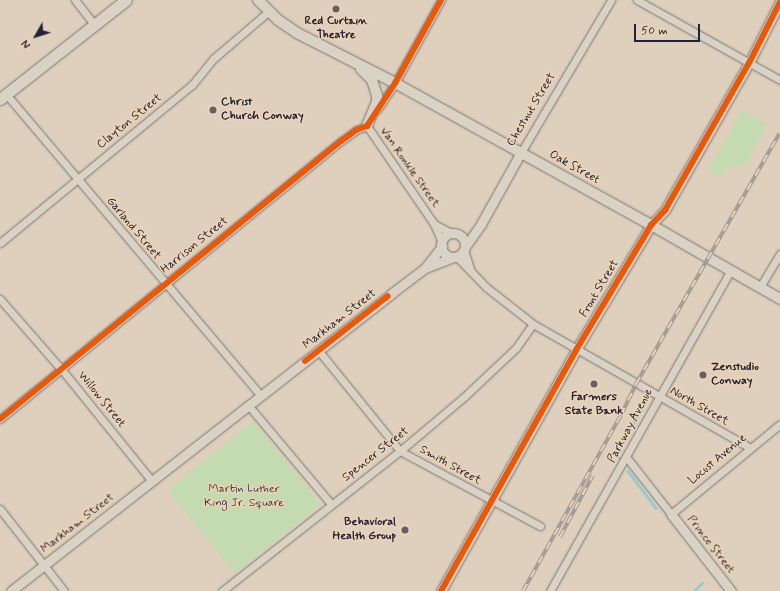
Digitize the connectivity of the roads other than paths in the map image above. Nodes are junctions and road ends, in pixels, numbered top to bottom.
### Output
1 (75, 0) edge
2 (126, 0) edge
3 (258, 0) edge
4 (441, 0) edge
5 (611, 0) edge
6 (637, 0) edge
7 (780, 2) edge
8 (269, 11) junction
9 (94, 24) junction
10 (354, 62) junction
11 (749, 63) junction
12 (780, 80) edge
13 (395, 83) junction
14 (3, 96) edge
15 (367, 126) junction
16 (520, 154) junction
17 (78, 179) junction
18 (434, 224) junction
19 (651, 225) junction
20 (475, 232) junction
21 (454, 234) junction
22 (0, 243) edge
23 (442, 244) junction
24 (464, 249) junction
25 (780, 254) edge
26 (455, 256) junction
27 (425, 268) junction
28 (471, 271) junction
29 (730, 272) junction
30 (166, 284) junction
31 (760, 287) junction
32 (0, 299) edge
33 (780, 299) edge
34 (533, 324) junction
35 (318, 350) junction
36 (576, 350) junction
37 (62, 370) junction
38 (260, 394) junction
39 (659, 396) junction
40 (248, 404) junction
41 (0, 419) edge
42 (780, 424) edge
43 (750, 448) junction
44 (400, 451) junction
45 (627, 458) junction
46 (152, 480) junction
47 (492, 501) junction
48 (331, 504) junction
49 (0, 509) edge
50 (671, 514) junction
51 (540, 526) dead end
52 (44, 565) junction
53 (11, 591) edge
54 (64, 591) edge
55 (222, 591) edge
56 (441, 591) edge
57 (550, 591) edge
58 (731, 591) edge

1 - 9 street
2 - 9 main road
3 - 8 main road, Oak Street
4 - 13 street
5 - 16 street, Chestnut Street
6 - 11 street
7 - 11 street, Front Street
8 - 10 main road, Oak Street
8 - 17 street, Clayton Street
9 - 14 main road
10 - 13 main road, Oak Street
10 - 15 main road, Oak Street
11 - 12 street
11 - 19 street, Front Street
13 - 15 street
13 - 16 main road, Oak Street
14 - 17 street, Garland Street
15 - 18 street, Van Ronkle Street
15 - 30 street, Harrison Street
16 - 19 main road, Oak Street
16 - 20 street, Chestnut Street
17 - 22 street, Clayton Street
17 - 30 street, Garland Street
18 - 21 street, Van Ronkle Street
18 - 23 street, Van Ronkle Street
19 - 29 main road, Oak Street
19 - 36 street, Front Street
20 - 21 street
20 - 24 street, Chestnut Street
21 - 23 street
21 - 24 street
23 - 26 street
23 - 27 street, Markham Street
24 - 26 street
24 - 28 street
25 - 31 street
26 - 27 street, Markham Street
26 - 28 street
27 - 35 street, Markham Street
28 - 34 street
29 - 31 main road, Oak Street
29 - 39 street, Parkway Avenue
30 - 37 street, Harrison Street
30 - 38 street, Garland Street
31 - 33 main road, Oak Street
32 - 37 street, Willow Street
34 - 36 street
34 - 44 street, Spencer Street
35 - 38 street, Markham Street
35 - 44 street, Smith Street
36 - 39 street
36 - 47 street, Front Street
37 - 41 street, Harrison Street
37 - 46 street, Willow Street
38 - 40 street, Markham Street
39 - 43 street, North Street
39 - 45 street, Parkway Avenue
40 - 46 street, Markham Street
40 - 48 street
42 - 43 street, Locust Avenue
43 - 50 street, Locust Avenue
44 - 47 street, Smith Street
44 - 48 street, Spencer Street
45 - 50 street
45 - 57 street, Parkway Avenue
46 - 52 street, Markham Street
47 - 51 street, Smith Street
47 - 56 street, Front Street
48 - 55 street, Spencer Street
49 - 52 street
50 - 58 street, Prince Street
52 - 53 street, Markham Street
52 - 54 street

